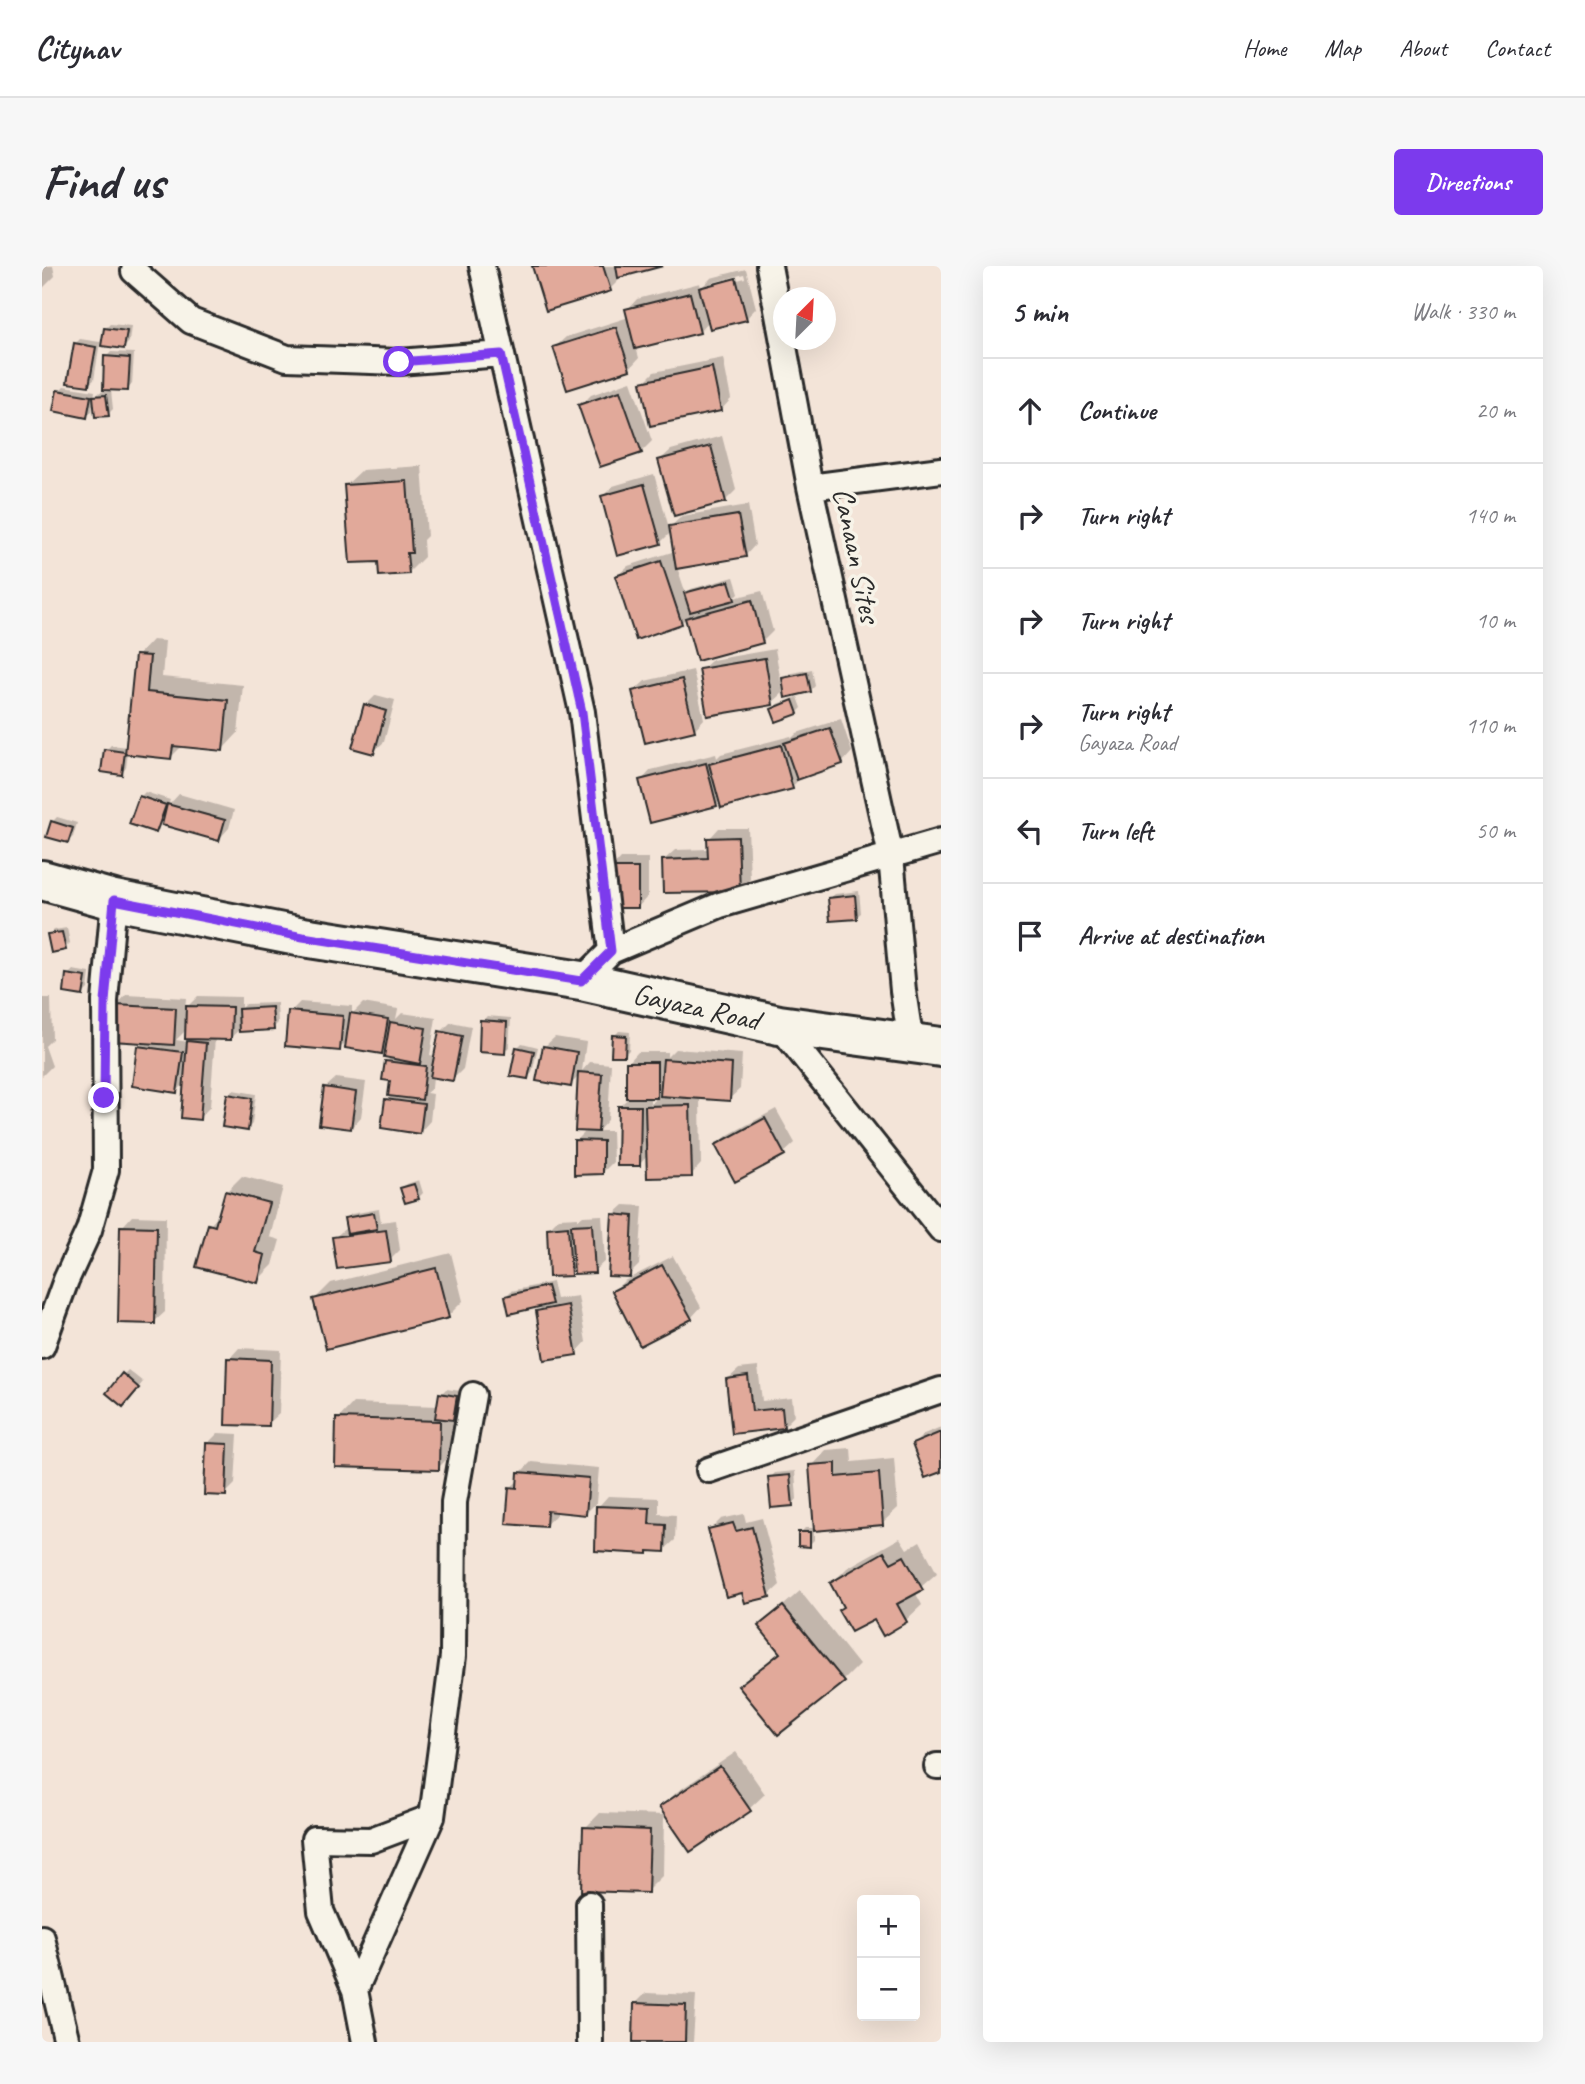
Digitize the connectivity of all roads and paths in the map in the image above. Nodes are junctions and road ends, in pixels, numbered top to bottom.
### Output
1 (482, 266) edge
2 (769, 266) edge
3 (134, 271) dead end
4 (501, 354) junction
5 (941, 470) edge
6 (810, 487) junction
7 (941, 841) edge
8 (891, 856) junction
9 (42, 880) edge
10 (114, 900) junction
11 (611, 951) junction
12 (581, 981) junction
13 (779, 1025) junction
14 (926, 1045) edge
15 (941, 1229) edge
16 (42, 1346) edge
17 (941, 1390) edge
18 (473, 1395) dead end
19 (709, 1470) dead end
20 (432, 1817) junction
21 (589, 1904) dead end
22 (42, 1938) edge
23 (355, 1990) junction
24 (67, 2042) edge
25 (365, 2042) edge
26 (590, 2042) edge

1 - 4 street
2 - 6 street, Canaan Sites
3 - 4 street
4 - 11 street
5 - 6 street
6 - 8 street, Canaan Sites
7 - 8 street
8 - 11 street
8 - 14 street, Canaan Sites
9 - 10 main road, Gayaza Road
10 - 12 main road, Gayaza Road
10 - 16 street
11 - 12 street
12 - 13 main road, Gayaza Road
13 - 14 main road, Gayaza Road
13 - 15 street
17 - 19 street
18 - 20 street
20 - 23 street
20 - 23 street
21 - 26 street
22 - 24 street
23 - 25 street

